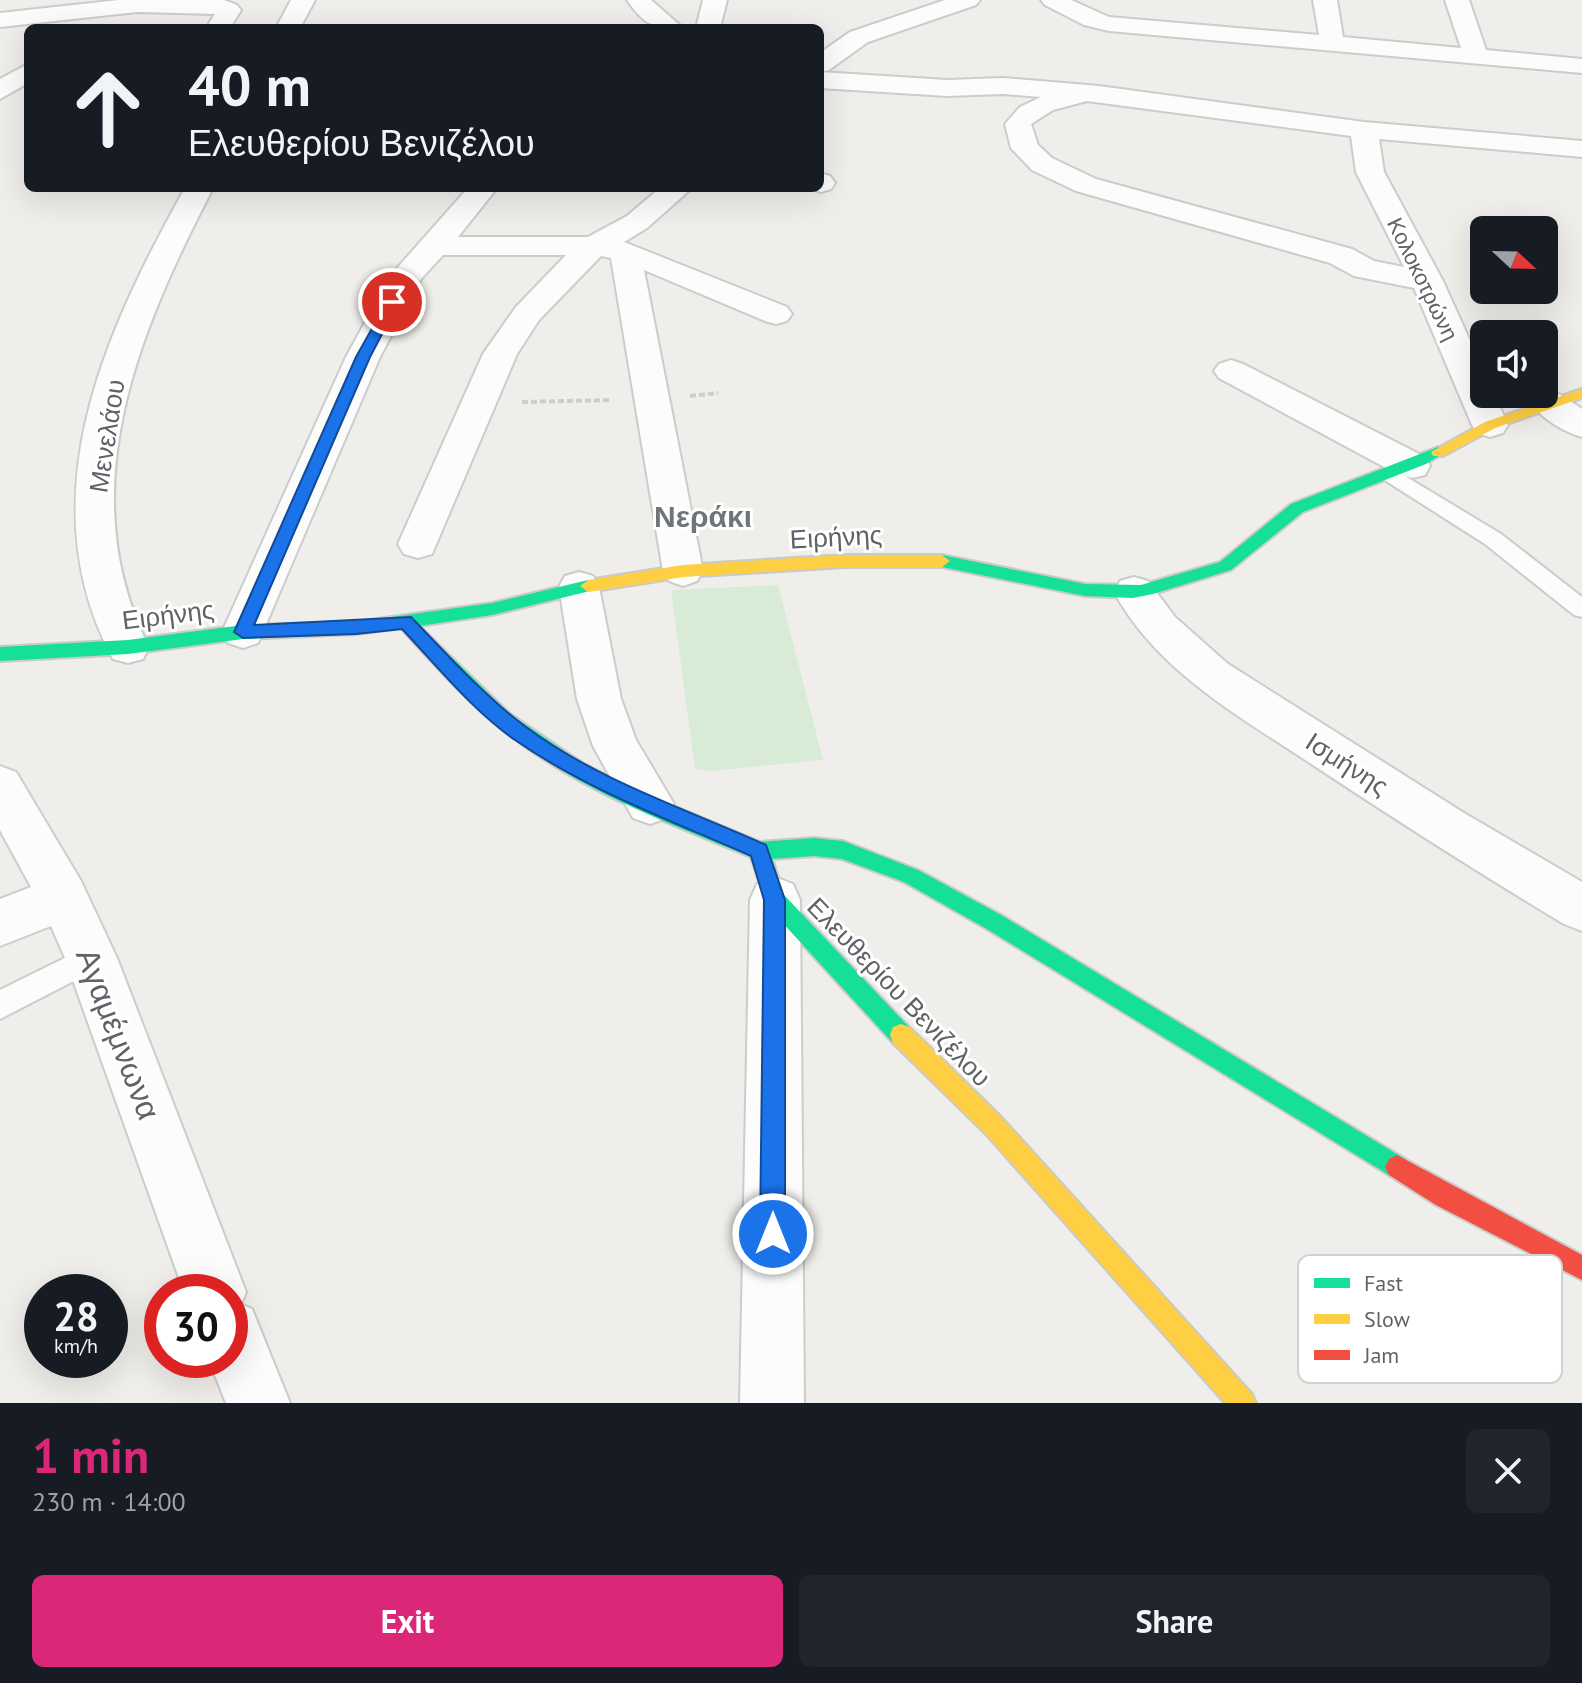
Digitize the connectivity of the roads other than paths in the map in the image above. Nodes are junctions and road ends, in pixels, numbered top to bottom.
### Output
1 (303, 0) edge
2 (639, 0) edge
3 (715, 0) edge
4 (968, 0) edge
5 (1053, 0) edge
6 (1325, 0) edge
7 (1457, 0) edge
8 (148, 3) edge
9 (99, 10) junction
10 (224, 19) edge
11 (0, 20) edge
12 (86, 24) edge
13 (290, 24) edge
14 (665, 24) edge
15 (709, 24) edge
16 (1332, 43) junction
17 (1476, 56) junction
18 (825, 57) edge
19 (1582, 66) edge
20 (24, 75) edge
21 (824, 80) edge
22 (0, 91) edge
23 (1099, 94) junction
24 (1364, 130) junction
25 (1582, 149) edge
26 (197, 192) edge
27 (480, 192) edge
28 (673, 192) edge
29 (435, 246) junction
30 (609, 249) junction
31 (1427, 281) junction
32 (776, 314) dead end
33 (1231, 371) dead end
34 (1566, 398) edge
35 (1490, 425) junction
36 (1582, 425) edge
37 (1401, 470) junction
38 (418, 544) dead end
39 (683, 571) junction
40 (579, 587) junction
41 (1134, 592) junction
42 (1582, 609) edge
43 (405, 622) junction
44 (243, 632) junction
45 (128, 647) junction
46 (0, 654) edge
47 (0, 786) edge
48 (650, 804) junction
49 (767, 876) junction
50 (63, 897) junction
51 (1582, 908) edge
52 (0, 923) edge
53 (91, 958) junction
54 (0, 1005) edge
55 (1557, 1255) edge
56 (1562, 1257) edge
57 (1582, 1268) edge
58 (208, 1274) edge
59 (248, 1377) edge
60 (258, 1403) edge
61 (772, 1403) edge
62 (1243, 1403) edge

1 - 13 street
2 - 14 street
3 - 15 street
4 - 18 street
5 - 16 street
6 - 16 street
7 - 17 street
8 - 9 street
8 - 10 street
9 - 11 street
9 - 12 street
16 - 17 street
17 - 19 street
20 - 22 street
21 - 23 street
23 - 24 street
23 - 31 street
24 - 25 street
24 - 31 street, Κολοκοτρώνη
26 - 45 street, Μενελάου
27 - 29 street
28 - 30 street
29 - 30 street
29 - 44 street
30 - 32 street
30 - 38 street
30 - 39 street
31 - 35 street, Κολοκοτρώνη
33 - 37 street
34 - 35 street, Ειρήνης
34 - 36 street
35 - 37 street, Ειρήνης
37 - 41 street, Ειρήνης
37 - 42 lane
39 - 40 street, Ειρήνης
39 - 41 street, Ειρήνης
40 - 43 street, Ειρήνης
40 - 48 street
41 - 51 street, Ισμήνης
43 - 44 street, Ειρήνης
43 - 48 street, Ελευθερίου Βενιζέλου
44 - 45 street, Ειρήνης
45 - 46 street, Ειρήνης
47 - 50 street, Αγαμέμνωνα
48 - 49 street, Ελευθερίου Βενιζέλου
49 - 55 street
49 - 61 street
49 - 62 street, Ελευθερίου Βενιζέλου
50 - 52 street
50 - 53 street, Αγαμέμνωνα
53 - 54 lane
53 - 58 street, Αγαμέμνωνα
56 - 57 street
59 - 60 street

